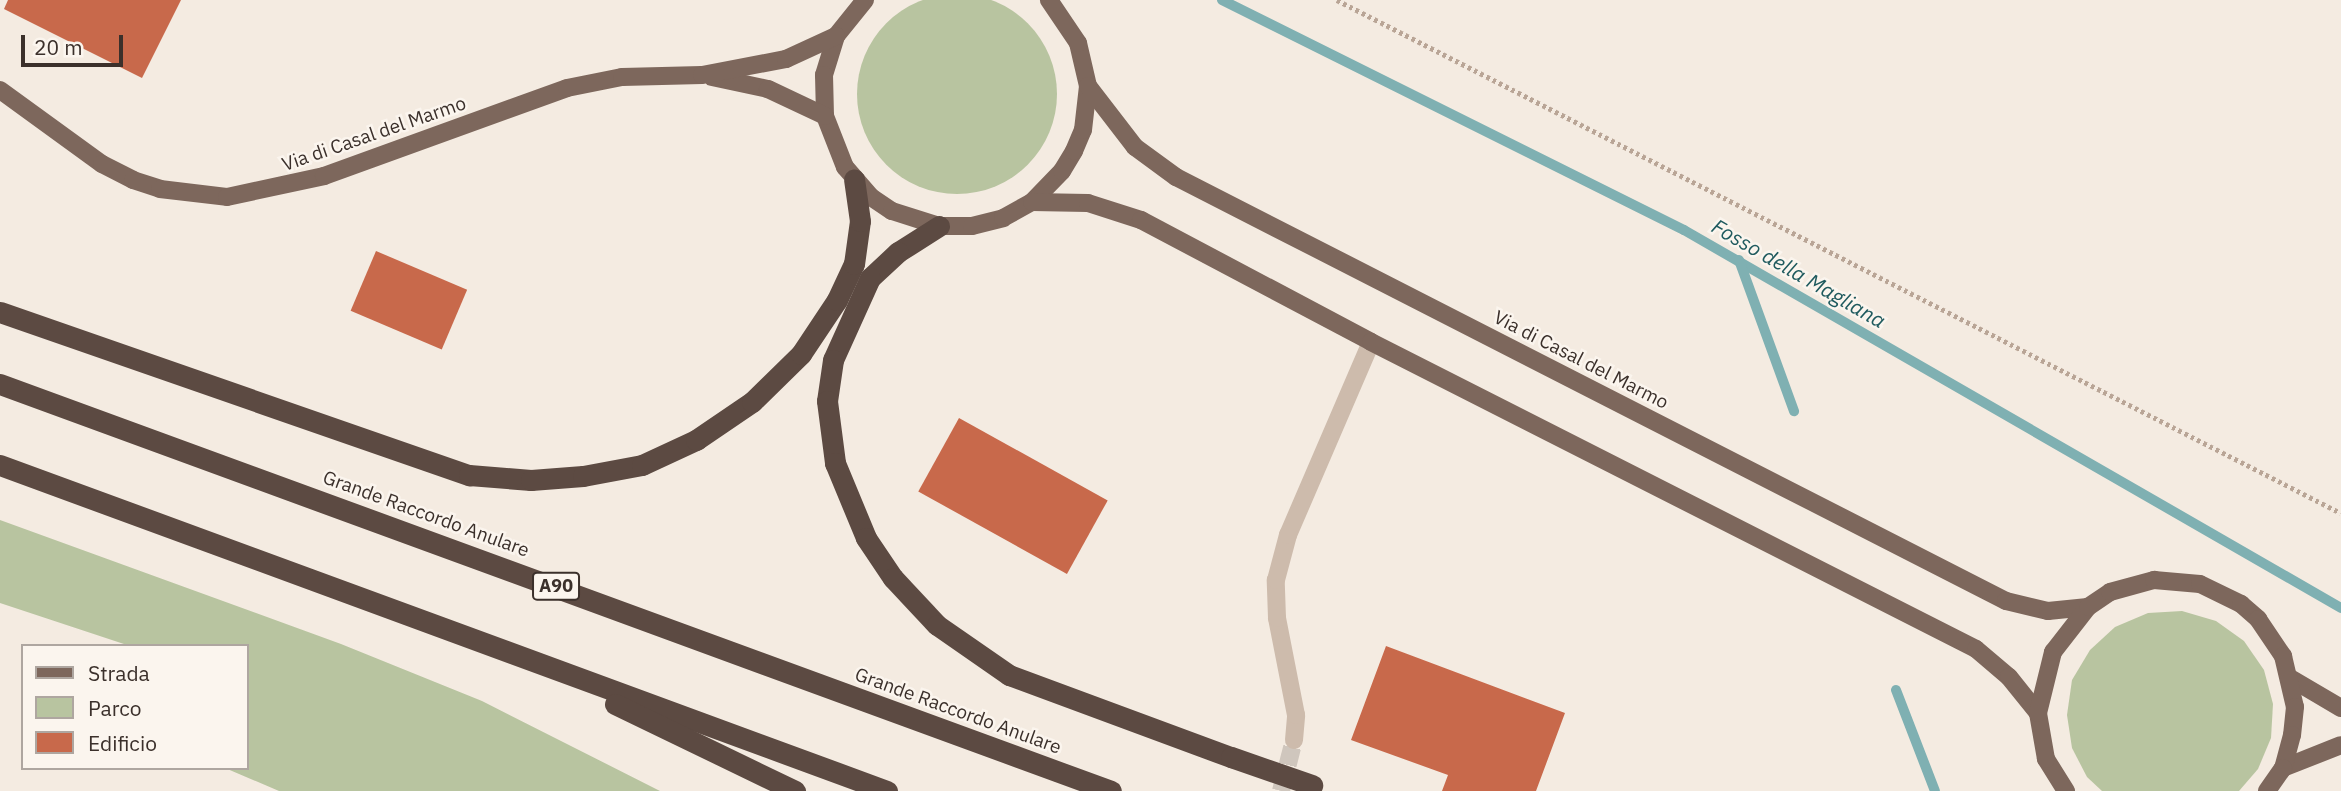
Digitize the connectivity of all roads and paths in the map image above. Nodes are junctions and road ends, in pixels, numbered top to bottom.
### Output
1 (865, 0) edge
2 (1049, 0) edge
3 (1337, 0) edge
4 (836, 36) junction
5 (702, 75) junction
6 (1088, 86) junction
7 (0, 90) edge
8 (825, 116) junction
9 (853, 179) junction
10 (1032, 202) junction
11 (939, 226) junction
12 (0, 312) edge
13 (1371, 342) junction
14 (0, 384) edge
15 (0, 465) edge
16 (2341, 513) edge
17 (2088, 607) junction
18 (503, 650) junction
19 (2290, 678) junction
20 (2341, 708) edge
21 (2038, 713) junction
22 (1294, 740) tunnel mouth
23 (2341, 745) edge
24 (2283, 768) junction
25 (1319, 788) edge
26 (795, 791) edge
27 (887, 791) edge
28 (1111, 791) edge
29 (2066, 791) edge
30 (2267, 791) edge

1 - 4 main road
2 - 6 main road
3 - 16 path
4 - 5 main road, Via di Casal del Marmo
4 - 8 main road
5 - 7 main road, Via di Casal del Marmo
5 - 8 main road, Via di Casal del Marmo
6 - 10 main road
6 - 17 main road, Via di Casal del Marmo
8 - 9 main road
9 - 11 main road
9 - 12 highway
10 - 11 main road
10 - 13 main road
11 - 25 highway, bridge
13 - 21 main road
13 - 22 street
14 - 28 highway, Grande Raccordo Anulare / A90
15 - 18 highway
17 - 19 main road
17 - 21 main road
18 - 26 highway
18 - 27 highway
19 - 20 main road
19 - 24 main road
21 - 29 main road
23 - 24 main road
24 - 30 main road

